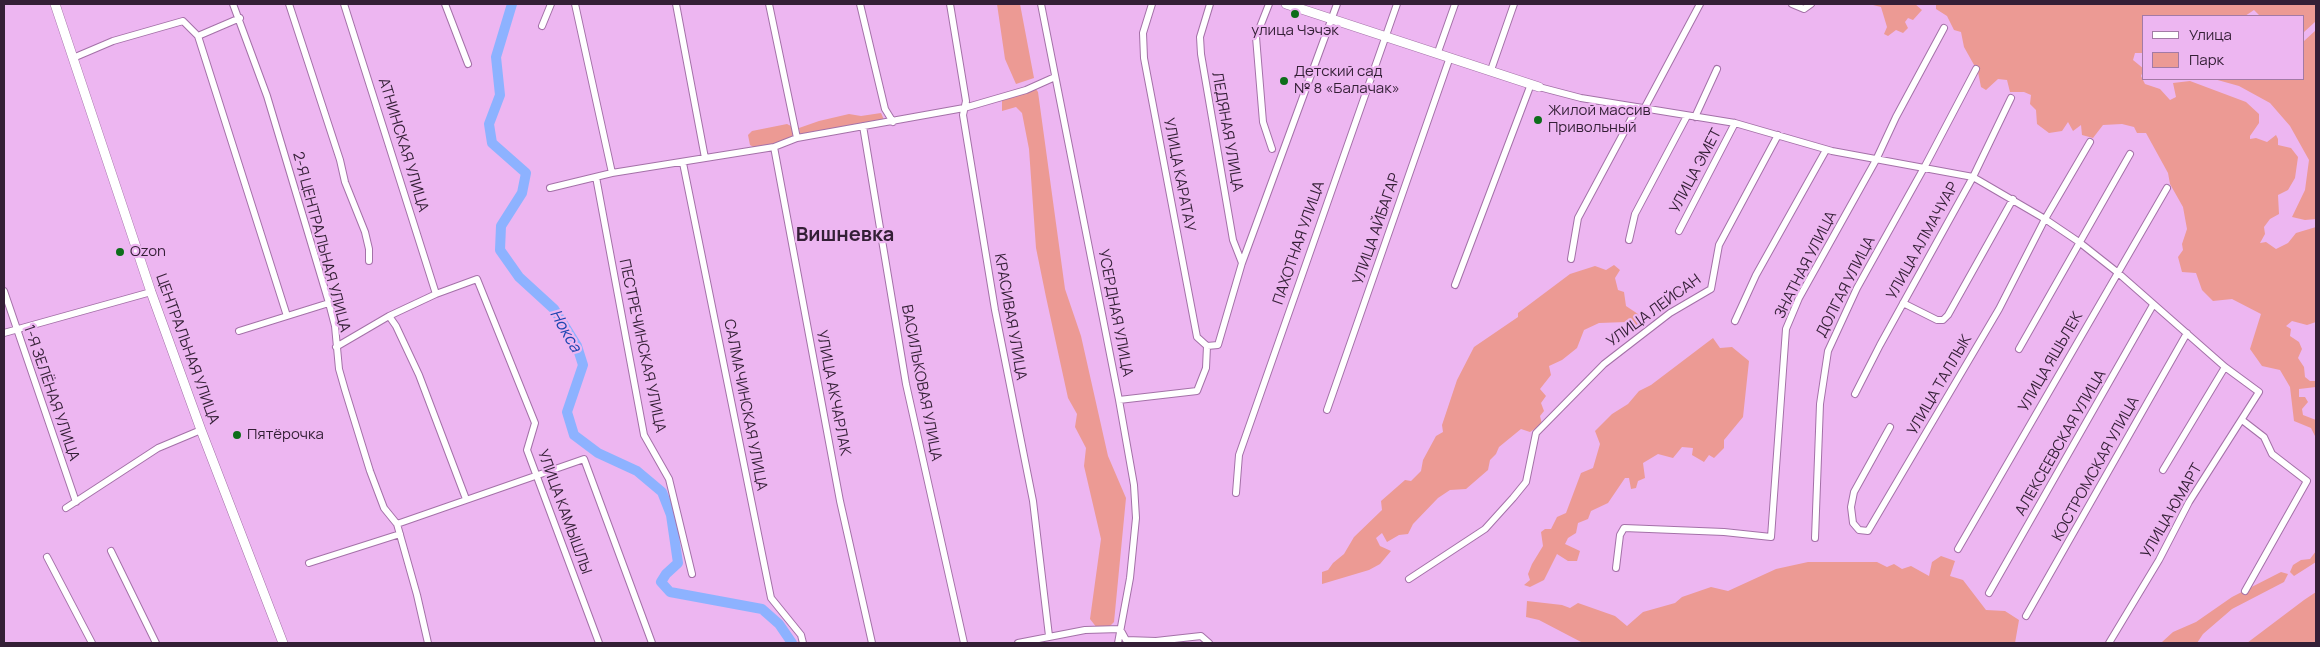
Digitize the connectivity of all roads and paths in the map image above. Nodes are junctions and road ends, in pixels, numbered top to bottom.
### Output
1 (55, 4) edge
2 (234, 4) edge
3 (289, 4) edge
4 (344, 4) edge
5 (445, 4) edge
6 (550, 4) edge
7 (575, 4) edge
8 (676, 4) edge
9 (769, 4) edge
10 (860, 4) edge
11 (950, 4) edge
12 (1040, 4) edge
13 (1152, 4) edge
14 (1210, 4) edge
15 (1269, 4) edge
16 (1286, 4) edge
17 (1337, 4) edge
18 (1397, 4) edge
19 (1455, 4) edge
20 (1514, 4) edge
21 (1700, 4) edge
22 (1792, 4) edge
23 (1811, 4) edge
24 (240, 18) junction
25 (1331, 20) junction
26 (542, 26) dead end
27 (1944, 28) dead end
28 (198, 36) junction
29 (1386, 36) junction
30 (1438, 52) junction
31 (1450, 57) junction
32 (74, 58) junction
33 (468, 64) dead end
34 (1717, 69) dead end
35 (1976, 69) dead end
36 (1491, 70) junction
37 (1055, 77) junction
38 (1535, 85) junction
39 (2011, 98) dead end
40 (964, 108) junction
41 (1636, 108) junction
42 (1644, 109) junction
43 (1691, 116) junction
44 (893, 122) junction
45 (1735, 123) junction
46 (863, 126) junction
47 (1778, 135) junction
48 (797, 138) junction
49 (2090, 142) dead end
50 (774, 147) junction
51 (1272, 149) dead end
52 (1826, 150) junction
53 (2130, 154) dead end
54 (706, 158) junction
55 (1876, 160) junction
56 (684, 162) junction
57 (1925, 166) junction
58 (612, 173) junction
59 (596, 177) junction
60 (1973, 177) junction
61 (550, 188) dead end
62 (2167, 188) dead end
63 (2013, 199) junction
64 (2045, 219) junction
65 (1679, 231) dead end
66 (1629, 240) dead end
67 (2078, 242) junction
68 (1571, 259) dead end
69 (369, 261) dead end
70 (1242, 263) junction
71 (2117, 272) junction
72 (1455, 285) dead end
73 (4, 291) edge
74 (151, 292) junction
75 (436, 294) junction
76 (328, 303) junction
77 (1903, 303) junction
78 (2153, 305) junction
79 (287, 316) junction
80 (389, 316) junction
81 (1735, 320) dead end
82 (16, 331) junction
83 (238, 331) dead end
84 (4, 333) edge
85 (2187, 333) junction
86 (1207, 346) junction
87 (336, 347) junction
88 (2019, 349) dead end
89 (2225, 367) junction
90 (1854, 394) dead end
91 (1119, 400) junction
92 (1327, 410) dead end
93 (2242, 420) junction
94 (1890, 427) dead end
95 (201, 430) junction
96 (2163, 470) dead end
97 (536, 476) junction
98 (1236, 493) dead end
99 (466, 499) junction
100 (76, 502) junction
101 (66, 508) dead end
102 (397, 524) junction
103 (400, 534) junction
104 (1815, 538) dead end
105 (1958, 549) dead end
106 (111, 551) dead end
107 (47, 557) dead end
108 (309, 562) dead end
109 (1616, 568) dead end
110 (692, 574) dead end
111 (1409, 579) dead end
112 (2245, 591) dead end
113 (1990, 593) dead end
114 (2026, 616) dead end
115 (1120, 629) junction
116 (1049, 636) junction
117 (92, 643) edge
118 (156, 643) edge
119 (283, 643) edge
120 (428, 643) edge
121 (599, 643) edge
122 (652, 643) edge
123 (803, 643) edge
124 (872, 643) edge
125 (964, 643) edge
126 (1018, 643) edge
127 (1118, 643) edge
128 (1209, 643) edge
129 (2109, 643) edge

1 - 32 street, ЦЕНТРАЛЬНАЯ УЛИЦА
2 - 24 street, 2-Я ЦЕНТРАЛЬНАЯ УЛИЦА
3 - 69 street
4 - 75 street, АТНИНСКАЯ УЛИЦА
5 - 33 street
6 - 26 street
7 - 58 street
8 - 54 street
9 - 48 street
10 - 44 street
11 - 40 street, КРАСИВАЯ УЛИЦА
12 - 37 street, УСЕРДНАЯ УЛИЦА
13 - 86 street, УЛИЦА КАРАТАУ
14 - 70 street, ЛЕДЯНАЯ УЛИЦА
15 - 51 street
16 - 25 street
17 - 25 street
18 - 29 street, ПАХОТНАЯ УЛИЦА
19 - 30 street
20 - 36 street
21 - 42 street
22 - 23 street
24 - 28 street
24 - 76 street, 2-Я ЦЕНТРАЛЬНАЯ УЛИЦА
25 - 29 street
25 - 70 street
27 - 55 street, ЗНАТНАЯ УЛИЦА
28 - 32 street
28 - 79 street
29 - 30 street
29 - 98 street, ПАХОТНАЯ УЛИЦА
30 - 31 street
31 - 36 street
31 - 92 street, УЛИЦА АЙБАГАР
32 - 74 street, ЦЕНТРАЛЬНАЯ УЛИЦА
34 - 43 street
35 - 57 street, ДОЛГАЯ УЛИЦА
36 - 38 street
37 - 40 street
37 - 91 street, УСЕРДНАЯ УЛИЦА
38 - 41 street
38 - 72 street
39 - 60 street, УЛИЦА АЛМАЧУАР
40 - 44 street
40 - 116 street, КРАСИВАЯ УЛИЦА
41 - 42 street
41 - 68 street
42 - 43 street
43 - 45 street
43 - 66 street
44 - 46 street
45 - 47 street
45 - 65 street, УЛИЦА ЭМЕТ
46 - 48 street
46 - 125 street, ВАСИЛЬКОВАЯ УЛИЦА
47 - 52 street
47 - 111 street, УЛИЦА ЛЕЙСАН
48 - 50 street
49 - 64 street, УЛИЦА ТАЛЛЫК
50 - 54 street
50 - 124 street, УЛИЦА АКЧАРЛАК
52 - 55 street
52 - 81 street
53 - 67 street
54 - 56 street
55 - 57 street
55 - 109 street, ЗНАТНАЯ УЛИЦА
56 - 58 street
56 - 123 street, САЛМАЧИНСКАЯ УЛИЦА
57 - 60 street
57 - 104 street, ДОЛГАЯ УЛИЦА
58 - 59 street
59 - 61 street
59 - 110 street, ПЕСТРЕЧИНСКАЯ УЛИЦА
60 - 63 street
60 - 77 street, УЛИЦА АЛМАЧУАР
62 - 71 street, УЛИЦА ЯШЬЛЕК
63 - 64 street
63 - 77 street
64 - 67 street
64 - 94 street, УЛИЦА ТАЛЛЫК
67 - 71 street
67 - 88 street
70 - 86 street
71 - 78 street
71 - 105 street, УЛИЦА ЯШЬЛЕК
73 - 82 street, 1-Я ЗЕЛЁНАЯ УЛИЦА
74 - 82 street
74 - 95 street, ЦЕНТРАЛЬНАЯ УЛИЦА
75 - 80 street
75 - 97 street, УЛИЦА КАМЫШЛЫ
76 - 79 street
76 - 87 street, 2-Я ЦЕНТРАЛЬНАЯ УЛИЦА
77 - 90 street, УЛИЦА АЛМАЧУАР
78 - 85 street
78 - 113 street, АЛЕКСЕЕВСКАЯ УЛИЦА
79 - 83 street
80 - 87 street
80 - 99 street
82 - 84 street
82 - 100 street, 1-Я ЗЕЛЁНАЯ УЛИЦА
85 - 89 street
85 - 114 street, КОСТРОМСКАЯ УЛИЦА
86 - 91 street
87 - 102 street, 2-Я ЦЕНТРАЛЬНАЯ УЛИЦА
89 - 93 street, УЛИЦА ЮМАРТ
89 - 96 street
91 - 115 street, УСЕРДНАЯ УЛИЦА
93 - 112 street
93 - 129 street, УЛИЦА ЮМАРТ
95 - 100 street
95 - 119 street, ЦЕНТРАЛЬНАЯ УЛИЦА
97 - 99 street
97 - 121 street, УЛИЦА КАМЫШЛЫ
97 - 122 street
99 - 102 street
100 - 101 street
102 - 103 street, 2-Я ЦЕНТРАЛЬНАЯ УЛИЦА
103 - 108 street
103 - 120 street, 2-Я ЦЕНТРАЛЬНАЯ УЛИЦА
106 - 118 street
107 - 117 street
115 - 116 street
115 - 127 street, УСЕРДНАЯ УЛИЦА
115 - 128 street
116 - 126 street

